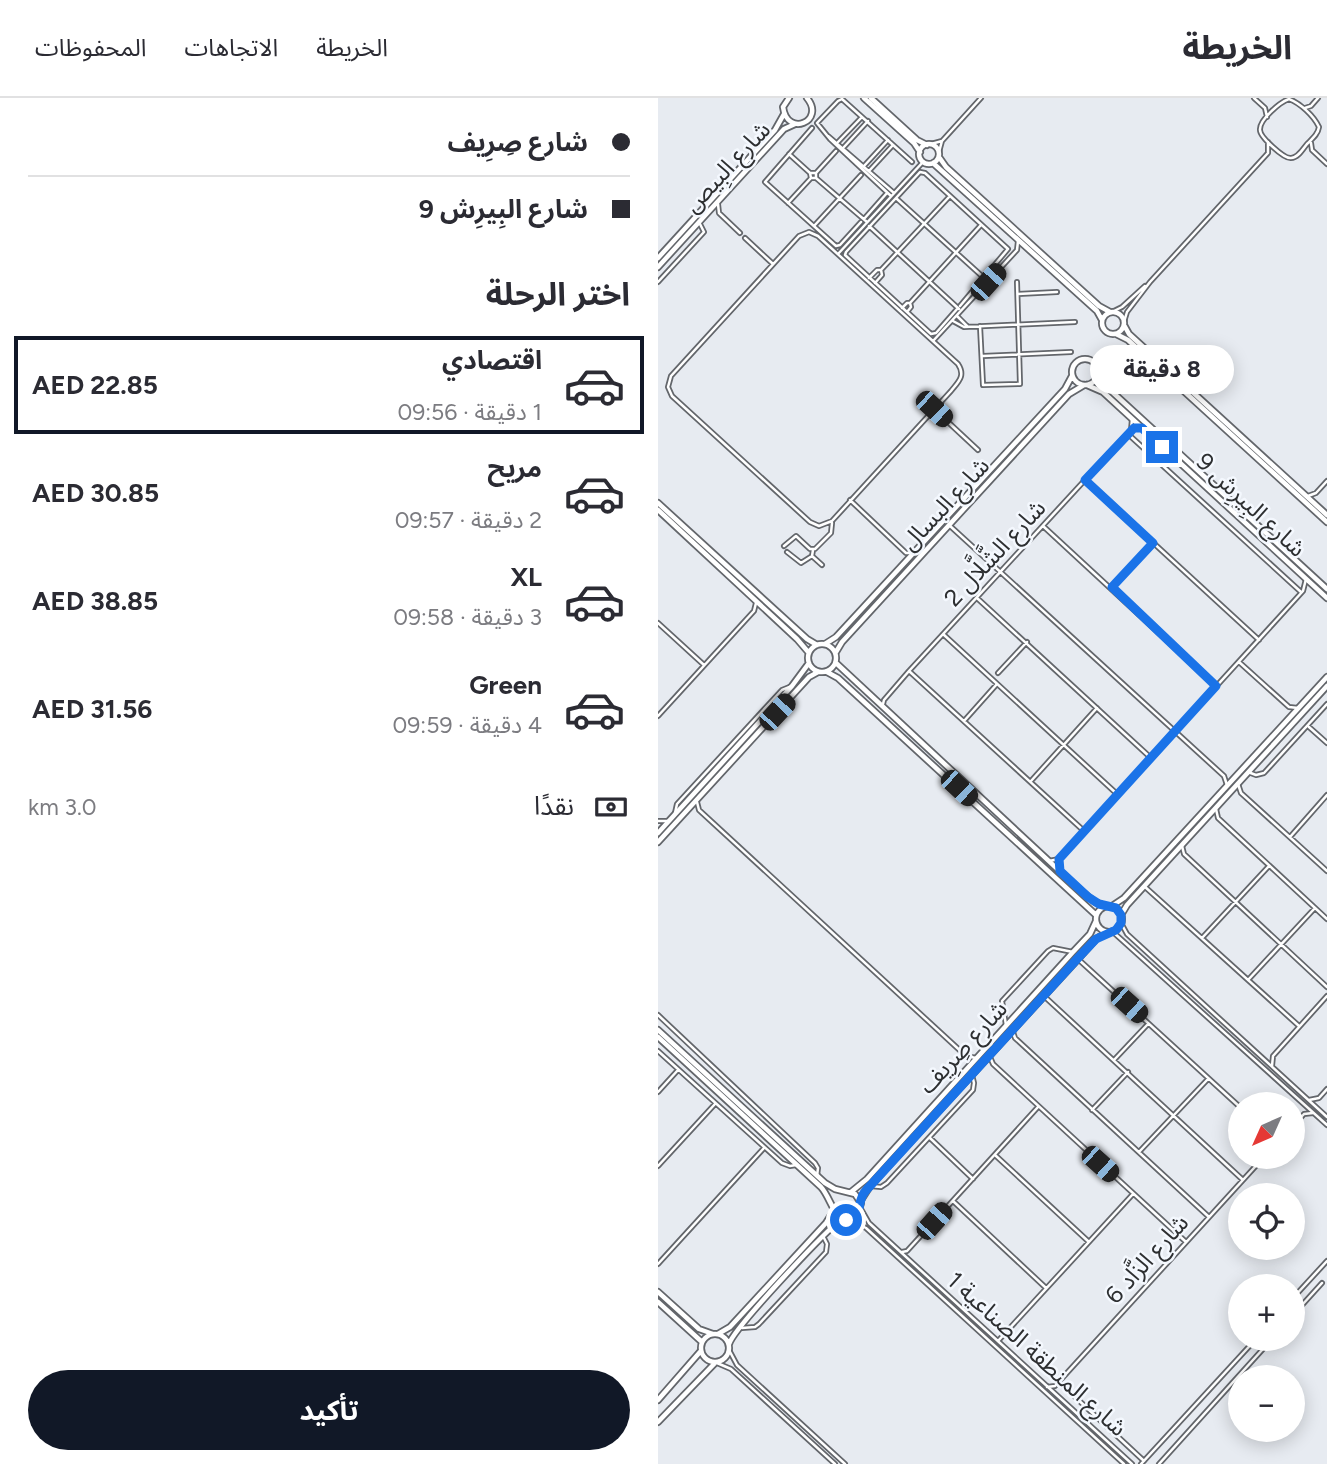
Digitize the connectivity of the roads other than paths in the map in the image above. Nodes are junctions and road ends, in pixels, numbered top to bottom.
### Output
1 (789, 98) edge
2 (807, 98) edge
3 (864, 98) edge
4 (871, 98) edge
5 (981, 98) edge
6 (1254, 98) edge
7 (1318, 98) edge
8 (783, 101) edge
9 (1311, 106) junction
10 (1265, 108) junction
11 (1276, 108) junction
12 (1303, 108) junction
13 (784, 114) junction
14 (1311, 115) junction
15 (862, 117) junction
16 (1267, 117) junction
17 (867, 121) junction
18 (796, 124) junction
19 (812, 128) dead end
20 (888, 140) junction
21 (1311, 140) junction
22 (942, 141) junction
23 (1268, 142) junction
24 (837, 144) junction
25 (893, 145) junction
26 (929, 145) junction
27 (843, 149) junction
28 (836, 150) dead end
29 (1312, 150) junction
30 (920, 152) junction
31 (1279, 152) junction
32 (1301, 152) junction
33 (1268, 153) junction
34 (789, 154) junction
35 (939, 155) junction
36 (912, 162) dead end
37 (923, 162) junction
38 (933, 163) junction
39 (1327, 164) edge
40 (863, 167) junction
41 (868, 172) junction
42 (810, 173) junction
43 (816, 173) junction
44 (861, 174) dead end
45 (811, 178) junction
46 (816, 178) junction
47 (888, 193) junction
48 (893, 195) junction
49 (950, 195) junction
50 (896, 198) junction
51 (839, 199) junction
52 (719, 201) junction
53 (788, 203) junction
54 (719, 213) junction
55 (707, 214) junction
56 (862, 220) junction
57 (699, 222) junction
58 (925, 223) junction
59 (982, 224) junction
60 (867, 225) junction
61 (814, 226) junction
62 (740, 233) dead end
63 (745, 237) dead end
64 (1017, 240) junction
65 (1027, 249) junction
66 (1017, 250) junction
67 (898, 252) junction
68 (956, 252) junction
69 (838, 254) junction
70 (659, 255) edge
71 (774, 264) junction
72 (658, 267) edge
73 (881, 270) junction
74 (983, 276) junction
75 (869, 278) junction
76 (930, 281) junction
77 (658, 282) edge
78 (1017, 282) dead end
79 (1150, 282) junction
80 (875, 283) junction
81 (1057, 292) dead end
82 (1018, 294) junction
83 (910, 303) junction
84 (902, 308) junction
85 (961, 308) junction
86 (906, 312) junction
87 (1112, 312) junction
88 (957, 316) junction
89 (1102, 320) junction
90 (953, 321) junction
91 (1075, 322) dead end
92 (1020, 324) junction
93 (1124, 324) junction
94 (967, 326) junction
95 (981, 326) junction
96 (1116, 334) junction
97 (933, 341) junction
98 (1071, 352) dead end
99 (1021, 355) junction
100 (982, 356) junction
101 (1098, 373) junction
102 (1072, 376) junction
103 (1085, 385) junction
104 (934, 409) junction
105 (1132, 419) junction
106 (1142, 428) junction
107 (1131, 430) junction
108 (1128, 434) junction
109 (978, 450) dead end
110 (1085, 480) junction
111 (1327, 481) edge
112 (1316, 493) junction
113 (1305, 495) junction
114 (850, 500) junction
115 (658, 503) edge
116 (1316, 505) junction
117 (658, 510) edge
118 (1327, 515) edge
119 (832, 521) junction
120 (1327, 522) edge
121 (826, 525) junction
122 (949, 525) junction
123 (1043, 526) junction
124 (832, 528) junction
125 (1153, 543) junction
126 (784, 546) dead end
127 (813, 550) junction
128 (787, 552) dead end
129 (914, 552) junction
130 (906, 553) junction
131 (812, 556) junction
132 (907, 560) junction
133 (822, 565) dead end
134 (1000, 573) junction
135 (1306, 579) junction
136 (1112, 587) junction
137 (1316, 588) junction
138 (1327, 589) edge
139 (1303, 592) junction
140 (977, 598) junction
141 (1327, 598) edge
142 (755, 600) junction
143 (765, 609) junction
144 (754, 611) junction
145 (658, 623) edge
146 (943, 634) junction
147 (1259, 640) junction
148 (1027, 642) junction
149 (825, 644) junction
150 (817, 645) junction
151 (836, 652) junction
152 (809, 653) junction
153 (1239, 662) junction
154 (809, 663) junction
155 (836, 663) junction
156 (704, 665) junction
157 (909, 671) junction
158 (818, 672) junction
159 (827, 672) junction
160 (998, 673) dead end
161 (1327, 677) edge
162 (998, 684) junction
163 (1216, 686) junction
164 (1327, 686) edge
165 (884, 700) junction
166 (874, 701) junction
167 (1327, 705) edge
168 (1289, 707) junction
169 (1097, 708) junction
170 (1298, 708) junction
171 (884, 709) junction
172 (658, 716) edge
173 (1290, 717) junction
174 (964, 720) junction
175 (1308, 726) junction
176 (1174, 732) junction
177 (1327, 743) edge
178 (1064, 745) junction
179 (1151, 758) junction
180 (1248, 772) junction
181 (1224, 776) junction
182 (1234, 777) junction
183 (1030, 781) junction
184 (1238, 783) junction
185 (1227, 785) junction
186 (1230, 792) junction
187 (1241, 793) junction
188 (1117, 794) junction
189 (1327, 795) edge
190 (698, 799) junction
191 (1216, 808) junction
192 (699, 810) junction
193 (686, 811) junction
194 (1208, 817) junction
195 (1218, 818) junction
196 (658, 821) edge
197 (669, 821) junction
198 (1084, 831) junction
199 (658, 833) edge
200 (1290, 837) junction
201 (658, 842) edge
202 (1182, 844) junction
203 (1174, 854) junction
204 (1184, 854) junction
205 (1059, 859) junction
206 (1048, 861) junction
207 (1269, 866) junction
208 (1060, 871) junction
209 (1327, 871) edge
210 (1144, 886) junction
211 (1235, 902) junction
212 (1105, 906) junction
213 (1112, 906) junction
214 (1315, 908) junction
215 (1121, 915) junction
216 (1096, 918) junction
217 (1327, 919) edge
218 (1121, 923) junction
219 (1110, 932) junction
220 (1202, 938) junction
221 (1281, 944) junction
222 (1073, 952) junction
223 (1078, 958) junction
224 (1248, 980) junction
225 (1327, 987) edge
226 (1044, 996) junction
227 (1327, 996) edge
228 (658, 1015) edge
229 (1149, 1024) junction
230 (1006, 1026) junction
231 (1299, 1026) junction
232 (1014, 1029) junction
233 (658, 1030) edge
234 (658, 1037) edge
235 (1015, 1038) junction
236 (1005, 1039) junction
237 (658, 1051) edge
238 (991, 1054) junction
239 (966, 1056) junction
240 (1273, 1056) junction
241 (976, 1058) junction
242 (1264, 1058) junction
243 (1114, 1060) junction
244 (982, 1063) junction
245 (993, 1063) junction
246 (1272, 1066) junction
247 (968, 1067) junction
248 (678, 1070) junction
249 (1128, 1072) junction
250 (972, 1075) junction
251 (1208, 1079) junction
252 (1327, 1089) edge
253 (658, 1092) edge
254 (1290, 1092) edge
255 (1228, 1097) edge
256 (1319, 1098) junction
257 (1309, 1100) junction
258 (715, 1104) junction
259 (1306, 1106) edge
260 (1038, 1107) junction
261 (1318, 1109) junction
262 (1092, 1110) junction
263 (1313, 1113) junction
264 (1306, 1114) edge
265 (1174, 1115) junction
266 (1327, 1117) edge
267 (1327, 1125) edge
268 (930, 1138) junction
269 (764, 1148) junction
270 (1139, 1152) junction
271 (995, 1155) junction
272 (798, 1165) junction
273 (658, 1166) edge
274 (1253, 1169) edge
275 (817, 1176) junction
276 (973, 1179) junction
277 (1243, 1180) junction
278 (870, 1186) junction
279 (848, 1191) junction
280 (1133, 1194) junction
281 (860, 1200) junction
282 (953, 1201) junction
283 (833, 1209) junction
284 (861, 1209) junction
285 (1209, 1217) junction
286 (842, 1219) junction
287 (850, 1220) junction
288 (823, 1236) junction
289 (1089, 1241) junction
290 (1186, 1242) junction
291 (907, 1251) junction
292 (900, 1252) junction
293 (909, 1260) junction
294 (1327, 1261) edge
295 (658, 1264) edge
296 (1322, 1283) dead end
297 (1305, 1285) edge
298 (1046, 1288) junction
299 (658, 1292) edge
300 (658, 1302) edge
301 (1305, 1302) edge
302 (739, 1328) junction
303 (716, 1334) junction
304 (702, 1342) junction
305 (998, 1342) junction
306 (729, 1347) junction
307 (1245, 1351) edge
308 (1261, 1351) edge
309 (701, 1352) junction
310 (716, 1363) junction
311 (1059, 1382) junction
312 (1055, 1386) junction
313 (1047, 1387) junction
314 (1056, 1395) junction
315 (658, 1400) edge
316 (658, 1422) edge
317 (1142, 1462) edge
318 (835, 1464) edge
319 (845, 1464) edge
320 (1124, 1464) edge
321 (1132, 1464) edge
322 (1159, 1464) edge

1 - 8 street
2 - 18 street
3 - 30 street
4 - 26 street
5 - 22 street
6 - 10 street
7 - 9 street
8 - 13 street
9 - 12 street
9 - 14 street
10 - 11 street
10 - 16 street
11 - 12 street
11 - 16 street
12 - 14 street
13 - 18 street
13 - 70 street, شارع البِيص
14 - 21 street
15 - 17 street
15 - 24 street
15 - 24 street
16 - 23 street
17 - 20 street
17 - 27 street
18 - 52 street, شارع البِيص
19 - 34 street
20 - 25 street
20 - 40 street
21 - 29 street
21 - 32 street
22 - 26 street
22 - 35 street
23 - 31 street
23 - 33 street
24 - 27 street
25 - 36 street
25 - 41 street
26 - 30 street
26 - 35 street
27 - 40 street
28 - 43 street
29 - 32 street
29 - 39 street
30 - 37 street
31 - 32 street
31 - 33 street
33 - 79 street
34 - 42 street
34 - 53 street
35 - 38 street
35 - 87 street
37 - 38 street
37 - 48 street
38 - 64 street
40 - 41 street
41 - 47 street
41 - 48 street
42 - 43 street
42 - 45 street
43 - 46 street
44 - 51 street
45 - 46 street
45 - 53 street
46 - 51 street
47 - 48 street
47 - 56 street
48 - 60 street
49 - 50 street
49 - 58 street
49 - 59 street
50 - 58 street
50 - 60 street
51 - 56 street
51 - 61 street
52 - 54 street
52 - 55 street, شارع البِيص
53 - 61 street
54 - 55 street
54 - 62 street
55 - 57 street, شارع البِيص
56 - 60 street
56 - 61 street
57 - 72 street, شارع البِيص
57 - 77 street
58 - 67 street
58 - 68 street
59 - 68 street
59 - 74 street
60 - 67 street
60 - 69 street
60 - 75 street
63 - 71 street
64 - 65 street
64 - 66 street
65 - 66 street
65 - 89 street
66 - 85 street
67 - 73 street
67 - 76 street
68 - 74 street
68 - 76 street
69 - 71 street
69 - 97 street
71 - 121 street
73 - 75 street
73 - 80 street
74 - 85 street
75 - 80 street
76 - 83 street
76 - 85 street
78 - 82 street
79 - 87 street
79 - 93 street
80 - 84 street
81 - 82 street
82 - 92 street
83 - 84 street
83 - 86 street
84 - 86 street
85 - 86 street
85 - 88 street
87 - 89 street
87 - 93 street
88 - 90 street
88 - 94 street
89 - 96 street
90 - 94 street
90 - 97 street
91 - 92 street
92 - 95 street
92 - 99 street
93 - 96 street
93 - 113 street
94 - 95 street
95 - 100 street
96 - 120 street
97 - 104 street
98 - 99 street
99 - 100 street
99 - 100 street
101 - 102 street
101 - 103 street
101 - 138 street, شارع البِيرِش 9
102 - 103 street
102 - 129 street, شارع البسال
103 - 105 street, شارع البِيرِش 9
103 - 122 street, شارع البسال
104 - 109 street
104 - 114 street
105 - 106 street, شارع البِيرِش 9
105 - 107 street
106 - 107 street
106 - 135 street, شارع البِيرِش 9
107 - 108 street, شارع الشَّلَّال 2
108 - 110 street, شارع الشَّلَّال 2
108 - 139 street
110 - 123 street, شارع الشَّلَّال 2
110 - 125 street
111 - 112 street
112 - 113 street
112 - 116 street
113 - 116 street
114 - 119 street
114 - 130 street
115 - 150 street
116 - 118 street
117 - 142 street
119 - 121 street
119 - 124 street
121 - 124 street
122 - 134 street
122 - 151 street, شارع البسال
123 - 134 street, شارع الشَّلَّال 2
123 - 136 street
124 - 127 street
125 - 136 street
125 - 147 street
126 - 127 street
127 - 131 street
128 - 131 street
129 - 130 street
129 - 132 street, شارع البسال
130 - 132 street
131 - 133 street
132 - 149 street, شارع البسال
134 - 140 street, شارع الشَّلَّال 2
134 - 176 street
135 - 137 street, شارع البِيرِش 9
135 - 139 street
136 - 163 street
137 - 139 street
137 - 141 street, شارع البِيرِش 9
139 - 147 street
140 - 146 street, شارع الشَّلَّال 2
140 - 148 street
142 - 143 street
142 - 144 street
143 - 144 street
143 - 152 street
144 - 156 street
145 - 156 street
146 - 157 street, شارع الشَّلَّال 2
146 - 162 street
147 - 153 street
148 - 160 street
148 - 169 street
149 - 150 street
149 - 151 street
150 - 152 street
151 - 155 street
152 - 154 street
153 - 163 street
153 - 168 street
154 - 158 street
154 - 197 street
155 - 159 street
155 - 166 street
156 - 172 street
157 - 165 street, شارع الشَّلَّال 2
157 - 174 street
158 - 159 street
158 - 190 street
159 - 216 street
161 - 170 street
162 - 174 street
162 - 178 street
163 - 176 street
164 - 180 street
165 - 166 street
165 - 171 street
166 - 171 street
167 - 175 street
168 - 170 street
168 - 173 street
169 - 178 street
169 - 179 street
170 - 173 street
171 - 206 street
173 - 182 street
174 - 183 street
175 - 177 street
175 - 180 street
176 - 179 street
176 - 181 street
178 - 183 street
178 - 188 street
179 - 188 street
180 - 184 street
181 - 182 street
181 - 185 street
182 - 185 street
183 - 198 street
184 - 186 street
184 - 187 street
185 - 213 street
186 - 187 street
186 - 191 street
187 - 200 street
188 - 198 street
189 - 200 street
190 - 192 street
190 - 193 street
191 - 194 street
191 - 195 street
192 - 193 street
192 - 239 street
193 - 201 street
194 - 195 street
194 - 202 street
195 - 207 street
196 - 197 street
197 - 199 street
198 - 205 street
200 - 209 street
202 - 203 street
202 - 204 street
203 - 204 street
203 - 210 street
204 - 211 street
205 - 206 street
205 - 208 street
206 - 208 street
207 - 211 street
207 - 214 street
208 - 212 street
210 - 215 street
210 - 220 street
211 - 220 street
211 - 221 street
212 - 213 street
212 - 216 street
213 - 215 street
214 - 217 street
214 - 221 street
215 - 218 street
216 - 219 street
216 - 222 street, شارع صِرِيف
218 - 219 street
218 - 242 street
219 - 223 street, شارع صِرِيف
219 - 254 street
220 - 224 street
221 - 224 street
221 - 225 street
222 - 230 street, شارع صِرِيف
222 - 230 street
223 - 226 street, شارع صِرِيف
223 - 229 street
224 - 231 street
226 - 232 street, شارع صِرِيف
226 - 243 street
227 - 231 street
228 - 275 street
229 - 243 street
229 - 251 street
230 - 241 street, شارع صِرِيف
231 - 240 street
232 - 235 street
232 - 236 street, شارع صِرِيف
233 - 275 street
234 - 272 street
235 - 236 street
235 - 262 street
236 - 238 street, شارع صِرِيف
237 - 248 street
238 - 244 street, شارع صِرِيف
238 - 245 street
239 - 241 street
239 - 247 street
240 - 242 street
240 - 246 street
241 - 247 street, شارع صِرِيف
242 - 246 street
243 - 249 street
244 - 245 street
244 - 250 street, شارع صِرِيف
245 - 260 street
246 - 257 street
247 - 279 street, شارع صِرِيف
248 - 253 street
248 - 258 street
249 - 262 street
249 - 265 street
250 - 268 street
250 - 278 street, شارع صِرِيف
251 - 255 street
251 - 265 street
252 - 256 street
256 - 257 street
256 - 261 street
257 - 261 street
258 - 269 street
258 - 273 street
259 - 263 street
260 - 271 street
260 - 280 street
261 - 266 street
262 - 270 street
263 - 264 street
263 - 267 street
265 - 270 street
265 - 277 street
268 - 276 street
268 - 278 street
269 - 272 street
269 - 295 street
270 - 285 street
271 - 276 street
271 - 289 street
272 - 283 street
274 - 277 street, شارع الزَّاد 6
275 - 279 street
276 - 282 street
277 - 285 street, شارع الزَّاد 6
278 - 281 street, شارع صِرِيف
279 - 281 street
279 - 283 street
280 - 289 street
280 - 290 street
281 - 284 street
282 - 291 street
282 - 298 street
283 - 286 street
283 - 303 street
284 - 287 street
284 - 292 street, شارع المنطقة الصناعية 1
285 - 290 street, شارع الزَّاد 6
286 - 287 street
286 - 288 street
287 - 320 street, شارع المنطقة الصناعية 1
288 - 302 street
288 - 302 street
289 - 298 street
290 - 311 street, شارع الزَّاد 6
291 - 292 street
291 - 293 street
292 - 293 street, شارع المنطقة الصناعية 1
293 - 305 street, شارع المنطقة الصناعية 1
294 - 297 street
296 - 301 street
298 - 305 street
299 - 303 street
300 - 304 street
302 - 306 street
303 - 304 street
303 - 306 street
304 - 309 street
305 - 313 street, شارع المنطقة الصناعية 1
306 - 310 street
306 - 319 street
307 - 317 street
308 - 322 street
309 - 310 street
309 - 315 street
310 - 316 street
310 - 318 street
311 - 312 street, شارع الزَّاد 6
311 - 317 street
312 - 313 street
312 - 314 street
313 - 314 street, شارع المنطقة الصناعية 1
314 - 321 street, شارع المنطقة الصناعية 1

